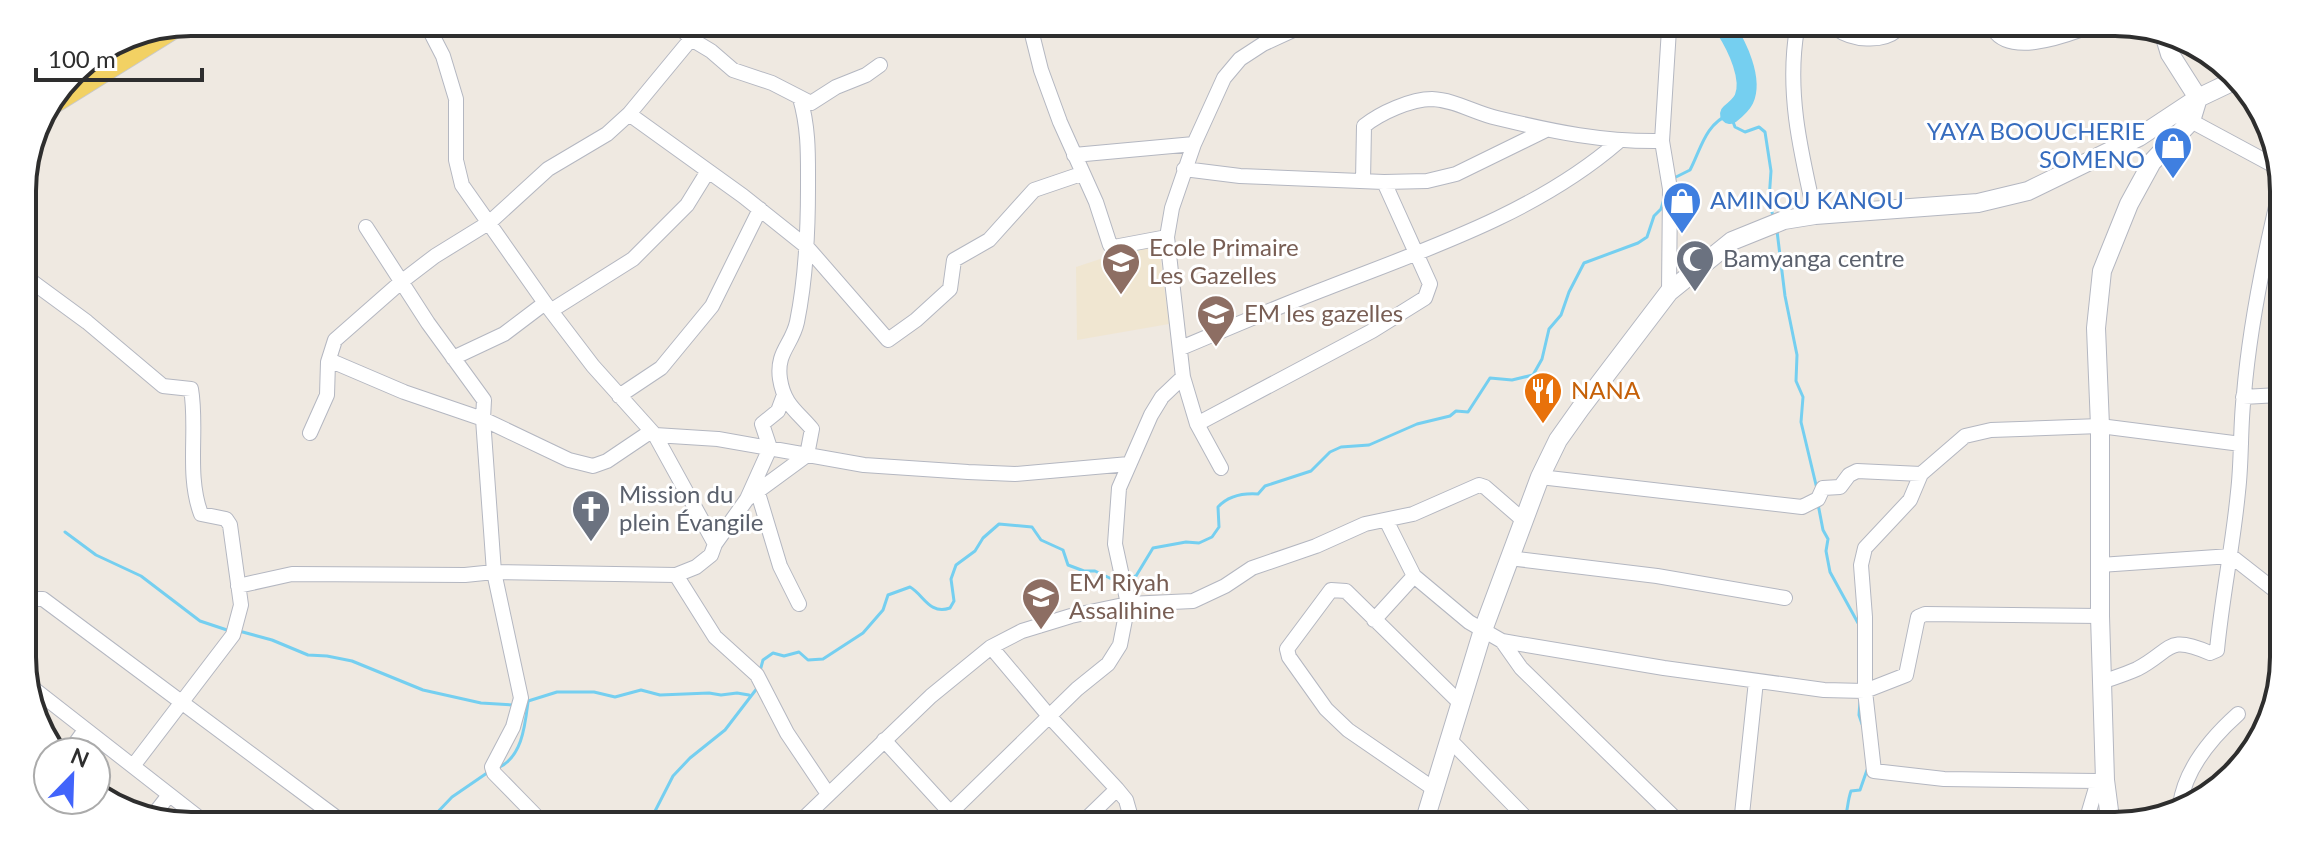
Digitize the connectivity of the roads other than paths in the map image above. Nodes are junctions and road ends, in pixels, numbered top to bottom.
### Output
1 (433, 36) edge
2 (688, 36) edge
3 (1032, 36) edge
4 (1280, 36) edge
5 (1669, 36) edge
6 (1796, 36) edge
7 (1850, 36) edge
8 (1890, 36) edge
9 (1998, 36) edge
10 (2063, 36) edge
11 (691, 39) junction
12 (2167, 45) edge
13 (880, 65) dead end
14 (2226, 84) edge
15 (800, 98) junction
16 (2198, 98) junction
17 (629, 114) junction
18 (2191, 121) junction
19 (1546, 130) junction
20 (1662, 141) junction
21 (1618, 142) junction
22 (1194, 144) junction
23 (1074, 155) junction
24 (2267, 162) edge
25 (1184, 169) junction
26 (708, 171) junction
27 (1081, 174) junction
28 (1363, 181) junction
29 (1384, 182) junction
30 (760, 209) junction
31 (1815, 215) junction
32 (490, 222) junction
33 (366, 227) dead end
34 (1167, 237) junction
35 (2270, 238) edge
36 (807, 247) junction
37 (1416, 253) junction
38 (401, 282) junction
39 (36, 285) edge
40 (1669, 292) junction
41 (548, 307) junction
42 (1181, 348) junction
43 (453, 358) junction
44 (329, 360) junction
45 (1183, 377) junction
46 (784, 395) junction
47 (619, 396) junction
48 (2270, 396) edge
49 (2243, 397) junction
50 (483, 419) junction
51 (1197, 424) junction
52 (2100, 426) junction
53 (310, 433) dead end
54 (652, 434) junction
55 (2241, 444) junction
56 (770, 448) junction
57 (807, 455) junction
58 (1129, 464) junction
59 (1221, 468) dead end
60 (1921, 474) junction
61 (1540, 477) junction
62 (752, 496) junction
63 (1386, 520) junction
64 (1523, 520) junction
65 (715, 544) junction
66 (2231, 556) junction
67 (1509, 558) junction
68 (2100, 565) junction
69 (494, 572) junction
70 (676, 575) junction
71 (1414, 576) junction
72 (238, 586) junction
73 (2270, 587) edge
74 (1785, 598) dead end
75 (36, 599) edge
76 (799, 604) dead end
77 (1128, 604) junction
78 (2100, 616) junction
79 (1374, 620) junction
80 (1483, 630) junction
81 (1502, 641) junction
82 (991, 647) junction
83 (1756, 681) junction
84 (2102, 682) junction
85 (1861, 691) junction
86 (41, 695) edge
87 (180, 702) junction
88 (1460, 703) junction
89 (2238, 714) dead end
90 (1049, 716) junction
91 (85, 730) junction
92 (81, 736) edge
93 (1449, 739) junction
94 (884, 740) junction
95 (133, 766) junction
96 (2101, 781) junction
97 (1117, 789) junction
98 (1434, 789) junction
99 (828, 794) junction
100 (169, 795) junction
101 (2181, 796) edge
102 (159, 808) edge
103 (191, 812) edge
104 (319, 812) edge
105 (532, 812) edge
106 (810, 812) edge
107 (945, 812) edge
108 (956, 812) edge
109 (1093, 812) edge
110 (1129, 812) edge
111 (1427, 812) edge
112 (1520, 812) edge
113 (1669, 812) edge
114 (1742, 812) edge
115 (2090, 812) edge
116 (2108, 812) edge

1 - 32 street
2 - 11 street
3 - 23 street
4 - 22 street
5 - 20 street
6 - 31 street
7 - 8 street
9 - 10 street
11 - 15 street
11 - 17 street
12 - 16 street
13 - 15 street
14 - 16 street
15 - 36 street
16 - 18 street
16 - 31 street
17 - 26 street
17 - 32 street
18 - 24 street
18 - 52 street
19 - 21 street
19 - 28 street
19 - 29 street
20 - 21 street
20 - 40 street
21 - 37 street
22 - 23 street
22 - 25 street
23 - 27 street
25 - 28 street
25 - 34 street
26 - 30 street
26 - 41 street
27 - 34 street
27 - 36 street
28 - 29 street
29 - 37 street
30 - 36 street
30 - 47 street
31 - 40 street
32 - 38 street
32 - 41 street
33 - 38 street
34 - 42 street
35 - 49 street
36 - 46 street
37 - 42 street
37 - 51 street
38 - 43 street
38 - 44 street
39 - 72 street
40 - 61 street
41 - 43 street
41 - 47 street
42 - 45 street
43 - 50 street
44 - 50 street
44 - 53 street
45 - 51 street
45 - 58 street
46 - 56 street
46 - 57 street
47 - 54 street
48 - 49 street
49 - 55 street
50 - 54 street
50 - 69 street
51 - 59 street
52 - 55 street
52 - 60 street
52 - 68 street
54 - 56 street
54 - 65 street
55 - 66 street
56 - 57 street
56 - 62 street
57 - 58 street
57 - 62 street
58 - 77 street
60 - 61 street
60 - 85 street
61 - 64 street
62 - 65 street
62 - 76 street
63 - 64 street
63 - 71 street
63 - 77 street
64 - 67 street
65 - 70 street
66 - 68 street
66 - 73 street
66 - 84 street
67 - 74 street
67 - 80 street
68 - 78 street
69 - 70 street
69 - 72 street
69 - 105 street
70 - 99 street
71 - 79 street
71 - 80 street
72 - 87 street
75 - 87 street
77 - 82 street
77 - 90 street
78 - 84 street
78 - 85 street
79 - 88 street
79 - 98 street
80 - 81 street
80 - 88 street
81 - 83 street
81 - 113 street
82 - 90 street
82 - 94 street
83 - 85 street
83 - 114 street
84 - 96 street
85 - 96 street
86 - 91 street
87 - 95 street
87 - 104 street
88 - 93 street
89 - 101 street
90 - 97 street
90 - 108 street
91 - 92 street
91 - 95 street
93 - 98 street
93 - 112 street
94 - 99 street
94 - 107 street
95 - 100 street
96 - 115 street
96 - 116 street
97 - 109 street
97 - 110 street
98 - 111 street
99 - 106 street
100 - 102 street
100 - 103 street

